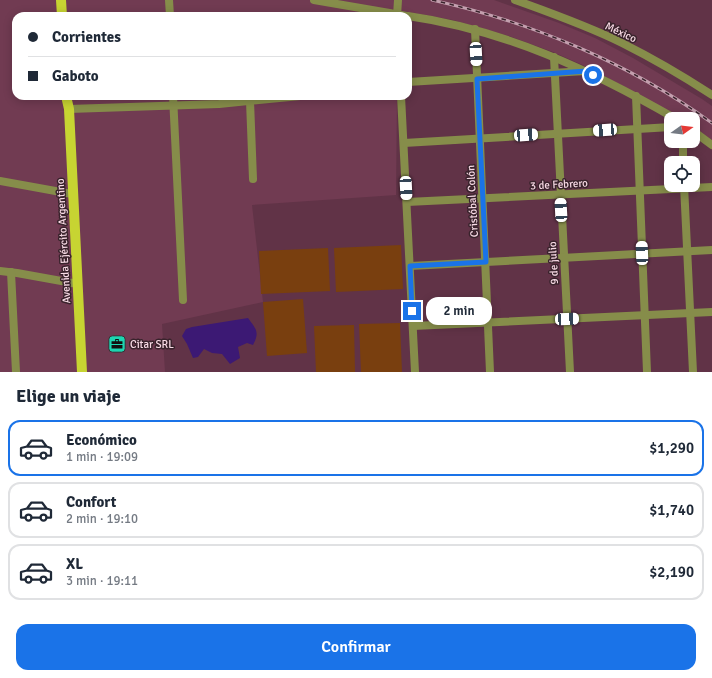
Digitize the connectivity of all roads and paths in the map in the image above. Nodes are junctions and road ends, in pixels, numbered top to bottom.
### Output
1 (61, 0) edge
2 (66, 0) edge
3 (169, 0) edge
4 (314, 0) edge
5 (398, 0) edge
6 (515, 0) edge
7 (62, 12) edge
8 (66, 12) edge
9 (170, 12) edge
10 (380, 12) edge
11 (397, 12) edge
12 (412, 17) edge
13 (475, 29) junction
14 (554, 57) junction
15 (586, 71) junction
16 (554, 74) junction
17 (477, 79) junction
18 (412, 82) edge
19 (712, 95) edge
20 (636, 96) junction
21 (67, 100) edge
22 (72, 100) edge
23 (173, 100) edge
24 (260, 100) edge
25 (401, 100) edge
26 (250, 101) junction
27 (173, 106) junction
28 (69, 109) junction
29 (664, 112) edge
30 (664, 127) edge
31 (637, 128) junction
32 (558, 133) junction
33 (700, 136) edge
34 (480, 138) junction
35 (404, 143) junction
36 (712, 145) edge
37 (252, 179) dead end
38 (0, 181) edge
39 (700, 187) edge
40 (712, 187) edge
41 (664, 188) edge
42 (640, 190) junction
43 (684, 192) edge
44 (72, 194) junction
45 (560, 194) junction
46 (483, 198) junction
47 (407, 202) junction
48 (712, 250) edge
49 (687, 251) junction
50 (642, 253) junction
51 (564, 258) junction
52 (486, 262) junction
53 (410, 266) junction
54 (0, 271) edge
55 (11, 272) junction
56 (78, 284) junction
57 (183, 300) dead end
58 (712, 312) edge
59 (690, 313) junction
60 (645, 316) junction
61 (567, 319) junction
62 (488, 322) junction
63 (413, 326) junction
64 (16, 372) edge
65 (82, 372) edge
66 (415, 372) edge
67 (490, 372) edge
68 (570, 372) edge
69 (647, 372) edge
70 (693, 372) edge

1 - 7 main road
2 - 8 main road
3 - 9 street
4 - 10 street
5 - 11 street
6 - 19 street, México
12 - 13 street
13 - 14 street
13 - 17 street, Cristóbal Colón
14 - 15 street
14 - 16 street, 9 de julio
15 - 16 street
15 - 20 street
16 - 17 street
16 - 32 street, 9 de julio
17 - 18 street
17 - 34 street, Cristóbal Colón
20 - 29 street
20 - 31 street
21 - 28 main road, Avenida Ejército Argentino
22 - 28 main road, Avenida Ejército Argentino
23 - 27 street
24 - 26 street
25 - 35 street
26 - 27 street
26 - 37 street
27 - 28 street
27 - 57 street
28 - 44 main road, Avenida Ejército Argentino
30 - 31 street
31 - 32 street
31 - 42 street
32 - 34 street
32 - 45 street, 9 de julio
33 - 36 street
34 - 35 street
34 - 46 street, Cristóbal Colón
35 - 47 street
38 - 44 street
39 - 40 street, 3 de Febrero
41 - 42 street, 3 de Febrero
42 - 45 street, 3 de Febrero
42 - 50 street
43 - 49 street
44 - 56 main road, Avenida Ejército Argentino
45 - 46 street, 3 de Febrero
45 - 51 street, 9 de julio
46 - 47 street, 3 de Febrero
46 - 52 street, Cristóbal Colón
47 - 53 street
48 - 49 street
49 - 50 street
49 - 59 street
50 - 51 street
50 - 60 street
51 - 52 street
51 - 61 street, 9 de julio
52 - 53 street
52 - 62 street, Cristóbal Colón
53 - 63 street
54 - 55 street
55 - 56 street
55 - 64 street
56 - 65 main road, Avenida Ejército Argentino
58 - 59 street
59 - 60 street
59 - 70 street
60 - 61 street
60 - 69 street
61 - 62 street
61 - 68 street, 9 de julio
62 - 63 street
62 - 67 street, Cristóbal Colón
63 - 66 street

